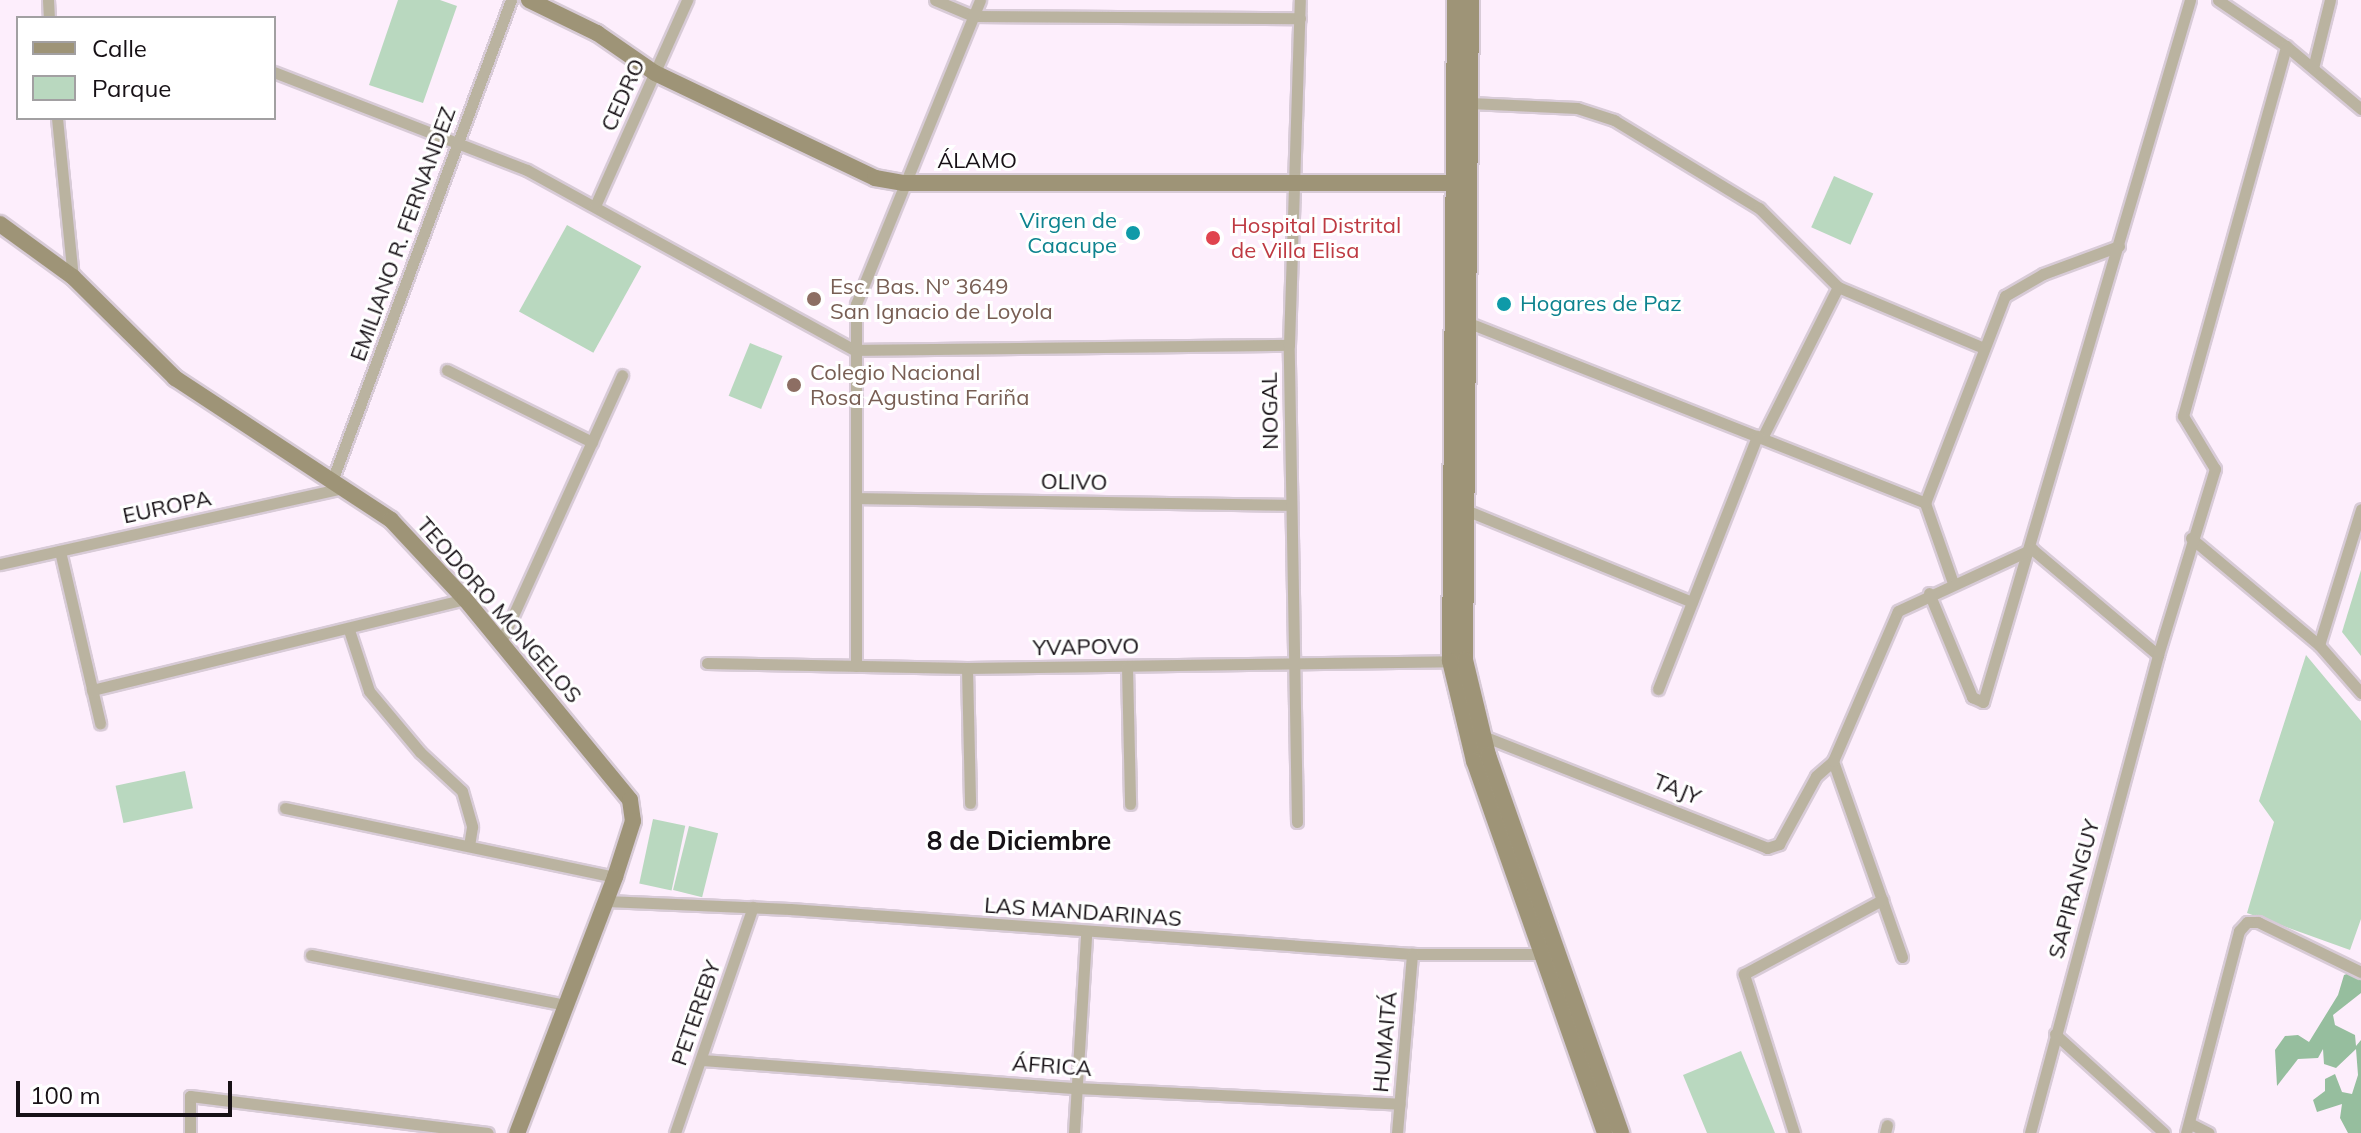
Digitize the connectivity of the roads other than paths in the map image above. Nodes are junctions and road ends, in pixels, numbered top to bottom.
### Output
1 (511, 0) edge
2 (529, 0) edge
3 (687, 0) edge
4 (935, 0) edge
5 (980, 0) edge
6 (1300, 0) edge
7 (1455, 0) edge
8 (1471, 0) edge
9 (2190, 0) edge
10 (2218, 0) edge
11 (2330, 0) edge
12 (973, 16) junction
13 (1300, 18) junction
14 (2286, 46) junction
15 (2313, 68) junction
16 (276, 73) edge
17 (655, 73) junction
18 (1470, 103) junction
19 (2361, 109) edge
20 (57, 120) edge
21 (459, 141) junction
22 (903, 183) junction
23 (1461, 183) junction
24 (1294, 186) junction
25 (595, 206) junction
26 (0, 224) edge
27 (2119, 246) junction
28 (73, 277) junction
29 (1838, 287) junction
30 (1459, 319) junction
31 (1289, 345) junction
32 (1984, 348) junction
33 (855, 350) junction
34 (447, 370) dead end
35 (622, 375) dead end
36 (1760, 437) junction
37 (592, 442) junction
38 (337, 485) junction
39 (857, 498) junction
40 (1449, 503) junction
41 (1925, 503) junction
42 (1291, 505) junction
43 (2361, 509) edge
44 (1467, 510) junction
45 (2191, 538) junction
46 (2032, 549) junction
47 (60, 551) junction
48 (0, 564) edge
49 (1953, 583) junction
50 (1929, 593) junction
51 (465, 599) junction
52 (1692, 602) junction
53 (349, 630) junction
54 (501, 642) junction
55 (2319, 645) junction
56 (2158, 655) junction
57 (1457, 660) junction
58 (707, 663) dead end
59 (1292, 664) junction
60 (856, 666) junction
61 (1127, 667) junction
62 (967, 668) junction
63 (1658, 689) dead end
64 (92, 690) junction
65 (2361, 693) edge
66 (100, 723) dead end
67 (1474, 734) junction
68 (1833, 761) junction
69 (970, 803) dead end
70 (1130, 804) dead end
71 (285, 808) dead end
72 (1297, 822) dead end
73 (469, 846) junction
74 (615, 877) junction
75 (1882, 900) junction
76 (606, 901) junction
77 (753, 907) junction
78 (1086, 934) junction
79 (1412, 954) junction
80 (1550, 954) junction
81 (311, 955) dead end
82 (1902, 957) dead end
83 (2361, 972) edge
84 (566, 1005) junction
85 (2055, 1034) junction
86 (701, 1060) junction
87 (1077, 1088) junction
88 (1400, 1104) junction
89 (2188, 1128) edge
90 (190, 1133) edge
91 (488, 1133) edge
92 (517, 1133) edge
93 (675, 1133) edge
94 (1074, 1133) edge
95 (1397, 1133) edge
96 (1605, 1133) edge
97 (1621, 1133) edge
98 (1794, 1133) edge
99 (2030, 1133) edge
100 (2164, 1133) edge
101 (2209, 1133) edge

1 - 21 street, EMILIANO R. FERNANDEZ
2 - 17 street, ÁLAMO
3 - 17 street, CEDRO
4 - 12 street
5 - 12 street
6 - 13 street, NOGAL
7 - 23 street
8 - 18 street
9 - 27 street
10 - 14 street
11 - 15 street
12 - 13 street
12 - 22 street
13 - 24 street, NOGAL
14 - 15 street
14 - 45 street, SAPIRANGUY
15 - 19 street
16 - 21 street
17 - 22 street, ÁLAMO
17 - 25 street, CEDRO
18 - 23 street
18 - 29 street
20 - 28 street
21 - 25 street
21 - 38 street, EMILIANO R. FERNANDEZ
22 - 24 street, ÁLAMO
22 - 33 street
23 - 24 street, ÁLAMO
23 - 30 street
24 - 31 street, NOGAL
25 - 33 street
26 - 28 street, TEODORO MONGELOS
27 - 32 street
27 - 46 street
28 - 38 street, TEODORO MONGELOS
29 - 32 street
29 - 36 street
30 - 36 street
30 - 40 street
30 - 44 street
31 - 33 street
31 - 42 street, NOGAL
32 - 41 street
33 - 39 street
34 - 37 street
35 - 37 street
36 - 41 street
36 - 52 street
37 - 54 street
38 - 47 street, EUROPA
38 - 51 street, TEODORO MONGELOS
39 - 42 street, OLIVO
39 - 60 street
40 - 44 street
40 - 57 street
41 - 49 street
42 - 59 street, NOGAL
43 - 55 street
44 - 52 street
44 - 57 street
45 - 55 street
45 - 56 street, SAPIRANGUY
46 - 49 street, TAJY
46 - 50 street
46 - 56 street
47 - 48 street, EUROPA
47 - 64 street
49 - 50 street, TAJY
50 - 68 street, TAJY
51 - 53 street
51 - 54 street, TEODORO MONGELOS
52 - 63 street
53 - 64 street
53 - 73 street
54 - 74 street, TEODORO MONGELOS
55 - 65 street
56 - 85 street, SAPIRANGUY
57 - 59 street, YVAPOVO
57 - 67 street
58 - 60 street, YVAPOVO
59 - 61 street, YVAPOVO
59 - 72 street, NOGAL
60 - 62 street, YVAPOVO
61 - 62 street, YVAPOVO
61 - 70 street
62 - 69 street
64 - 66 street
67 - 68 street, TAJY
67 - 80 street
68 - 75 street
71 - 73 street
73 - 74 street
74 - 76 street, TEODORO MONGELOS
75 - 82 street
75 - 98 street
76 - 77 street, LAS MANDARINAS
76 - 84 street, TEODORO MONGELOS
77 - 78 street, LAS MANDARINAS
77 - 86 street, PETEREBY
78 - 79 street, LAS MANDARINAS
78 - 87 street
79 - 80 street, LAS MANDARINAS
79 - 88 street, HUMAITÁ
80 - 96 street
80 - 97 street
81 - 84 street
83 - 89 street
84 - 92 street, TEODORO MONGELOS
85 - 99 street, SAPIRANGUY
85 - 100 street
86 - 87 street, ÁFRICA
86 - 93 street, PETEREBY
87 - 88 street, ÁFRICA
87 - 94 street
88 - 95 street, HUMAITÁ
89 - 101 street
90 - 91 street

